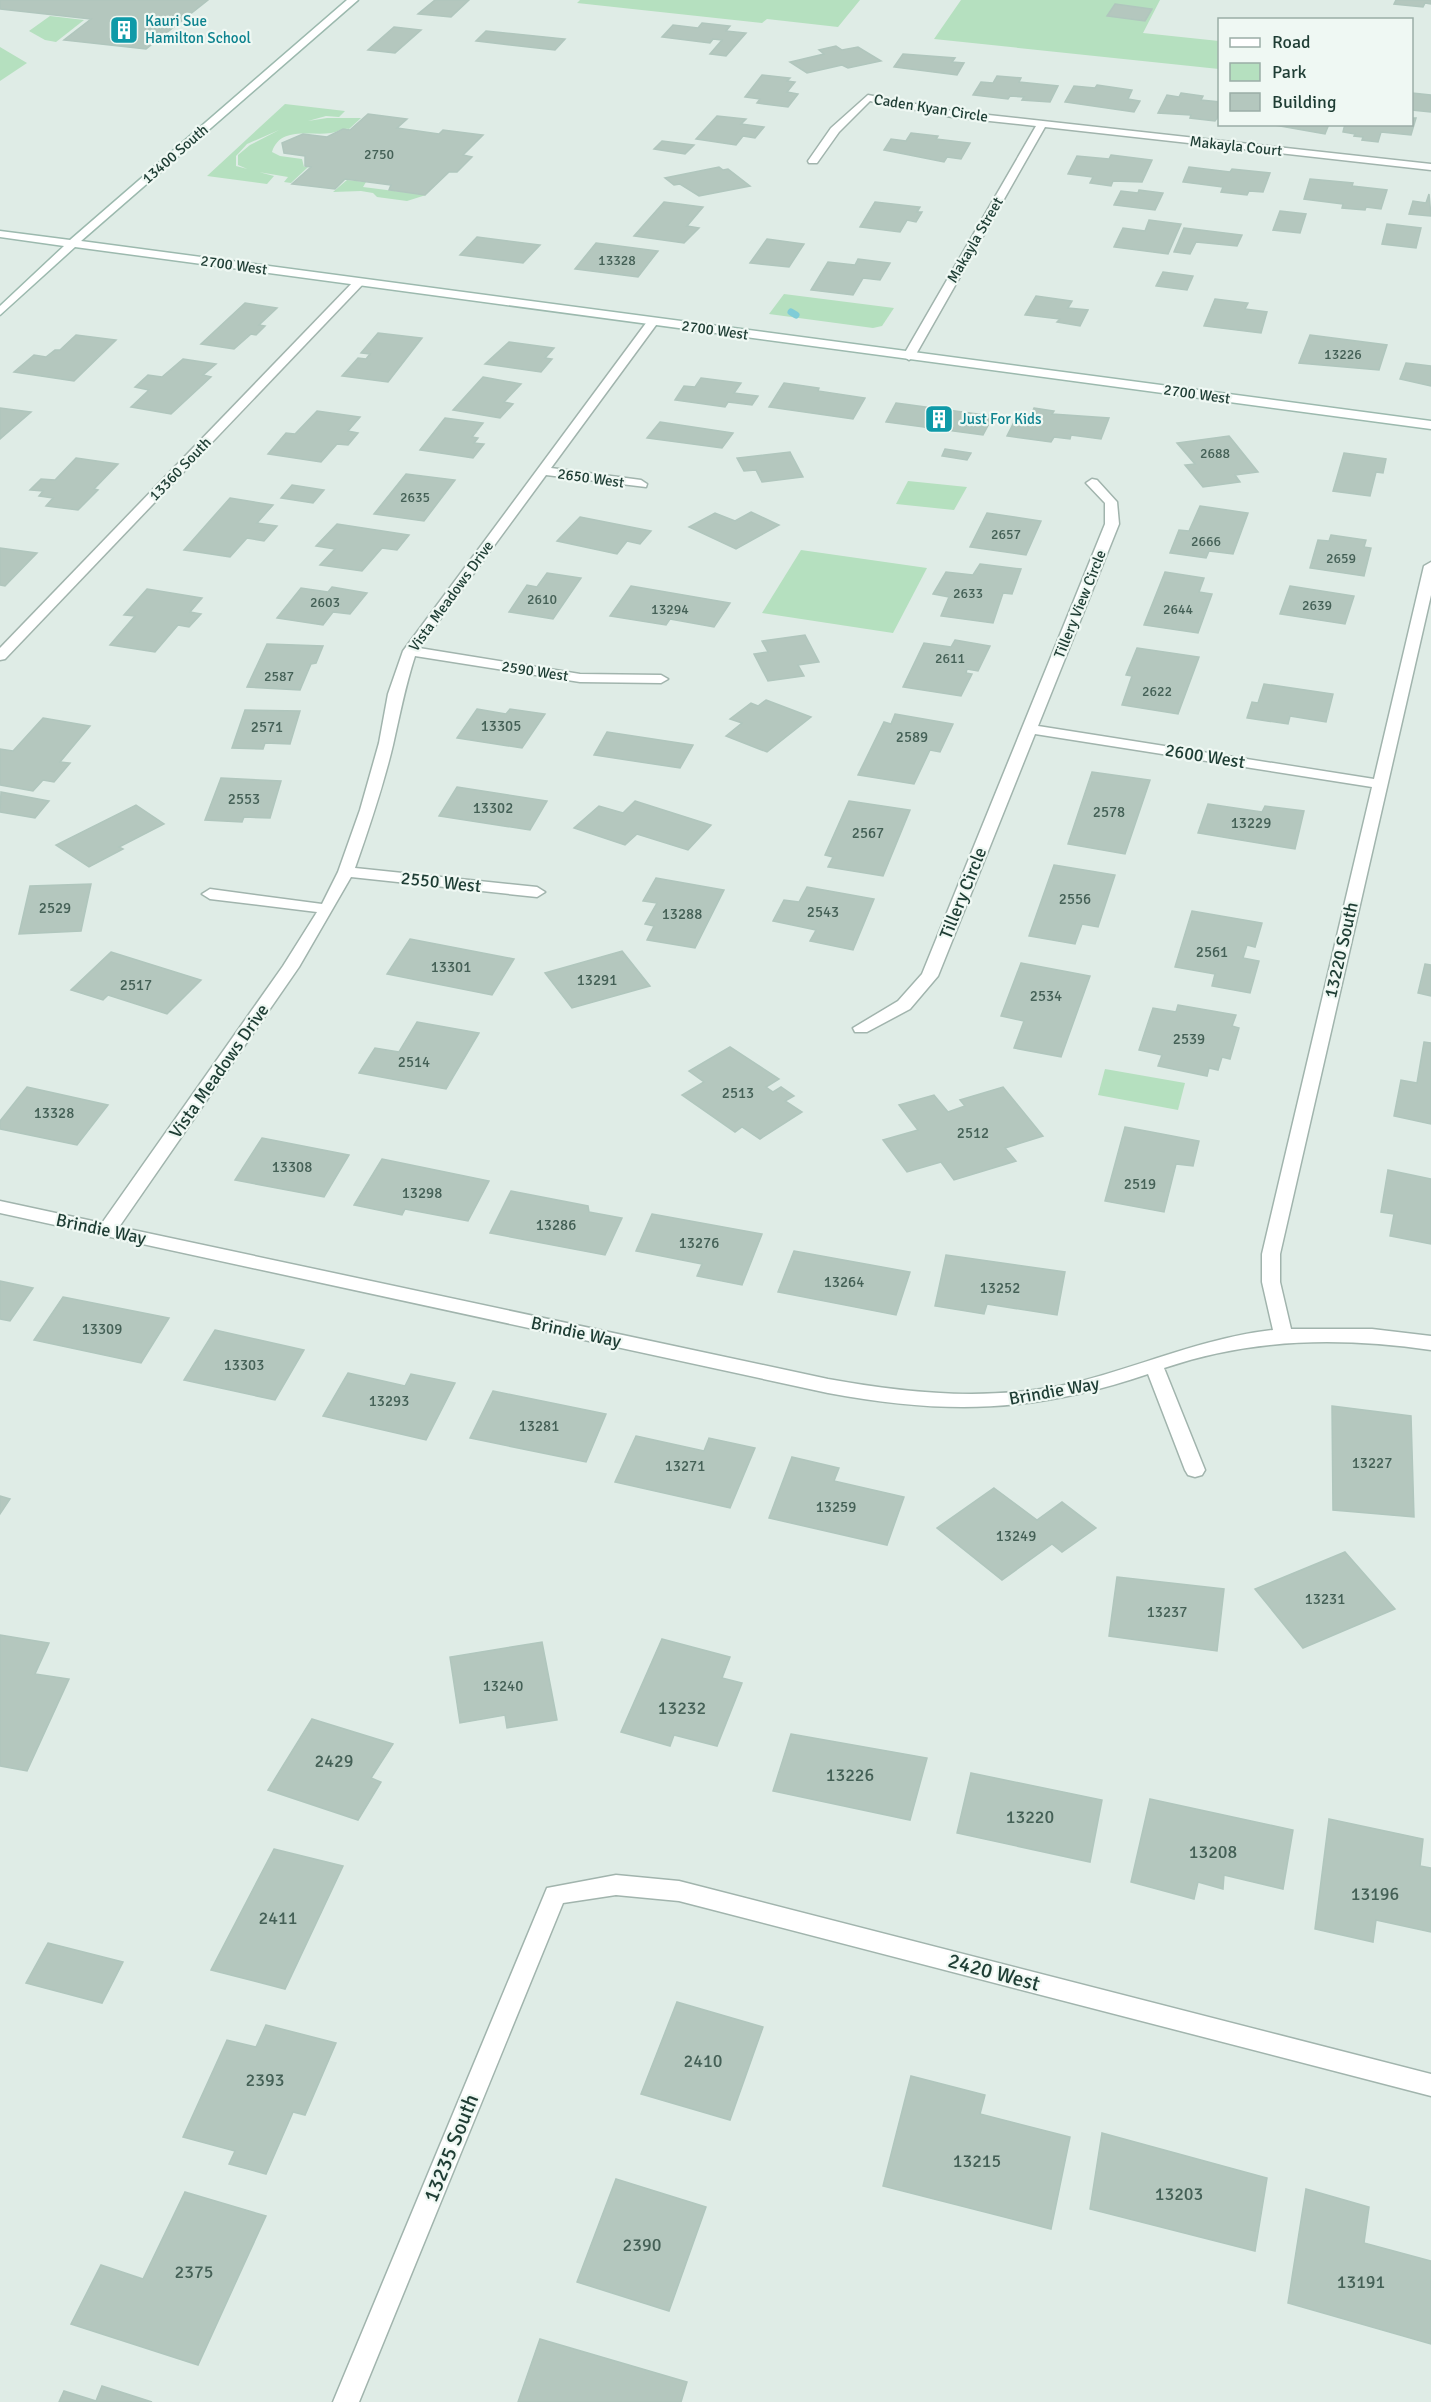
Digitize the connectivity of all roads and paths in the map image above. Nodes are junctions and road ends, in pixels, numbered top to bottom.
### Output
1 (353, 0) edge
2 (1042, 124) junction
3 (813, 160) dead end
4 (1431, 167) edge
5 (0, 234) edge
6 (73, 243) junction
7 (359, 282) junction
8 (0, 312) edge
9 (653, 321) junction
10 (909, 356) junction
11 (1431, 425) edge
12 (542, 471) junction
13 (1092, 483) dead end
14 (641, 484) dead end
15 (1431, 566) edge
16 (410, 651) junction
17 (0, 656) edge
18 (661, 679) dead end
19 (1029, 729) junction
20 (1380, 784) junction
21 (346, 872) junction
22 (537, 892) dead end
23 (210, 894) dead end
24 (327, 909) junction
25 (861, 1028) dead end
26 (0, 1207) edge
27 (107, 1230) junction
28 (1283, 1335) junction
29 (1431, 1343) edge
30 (1154, 1366) junction
31 (1195, 1470) dead end
32 (555, 1895) joint
33 (1431, 2085) edge
34 (346, 2402) edge

1 - 6 street, 13400 South
2 - 3 street, Caden Kyan Circle
2 - 4 street, Makayla Court
2 - 10 street, Makayla Street
5 - 6 street, 2700 West
6 - 7 street, 2700 West
6 - 8 street, 13400 South
7 - 9 street, 2700 West
7 - 17 street, 13360 South
9 - 10 street, 2700 West
9 - 12 street, Vista Meadows Drive
10 - 11 street, 2700 West
12 - 14 street, 2650 West
12 - 16 street, Vista Meadows Drive
13 - 19 street, Tillery View Circle
15 - 20 street, 13220 South
16 - 18 street, 2590 West
16 - 21 street, Vista Meadows Drive
19 - 20 street, 2600 West
19 - 25 street, Tillery Circle
20 - 28 street, 13220 South
21 - 22 street, 2550 West
21 - 24 street, Vista Meadows Drive
23 - 24 street
24 - 27 street, Vista Meadows Drive
26 - 27 street, Brindie Way
27 - 30 street, Brindie Way
28 - 29 street, Brindie Way
28 - 30 street, Brindie Way
30 - 31 street
32 - 33 street, 2420 West
32 - 34 street, 13235 South

